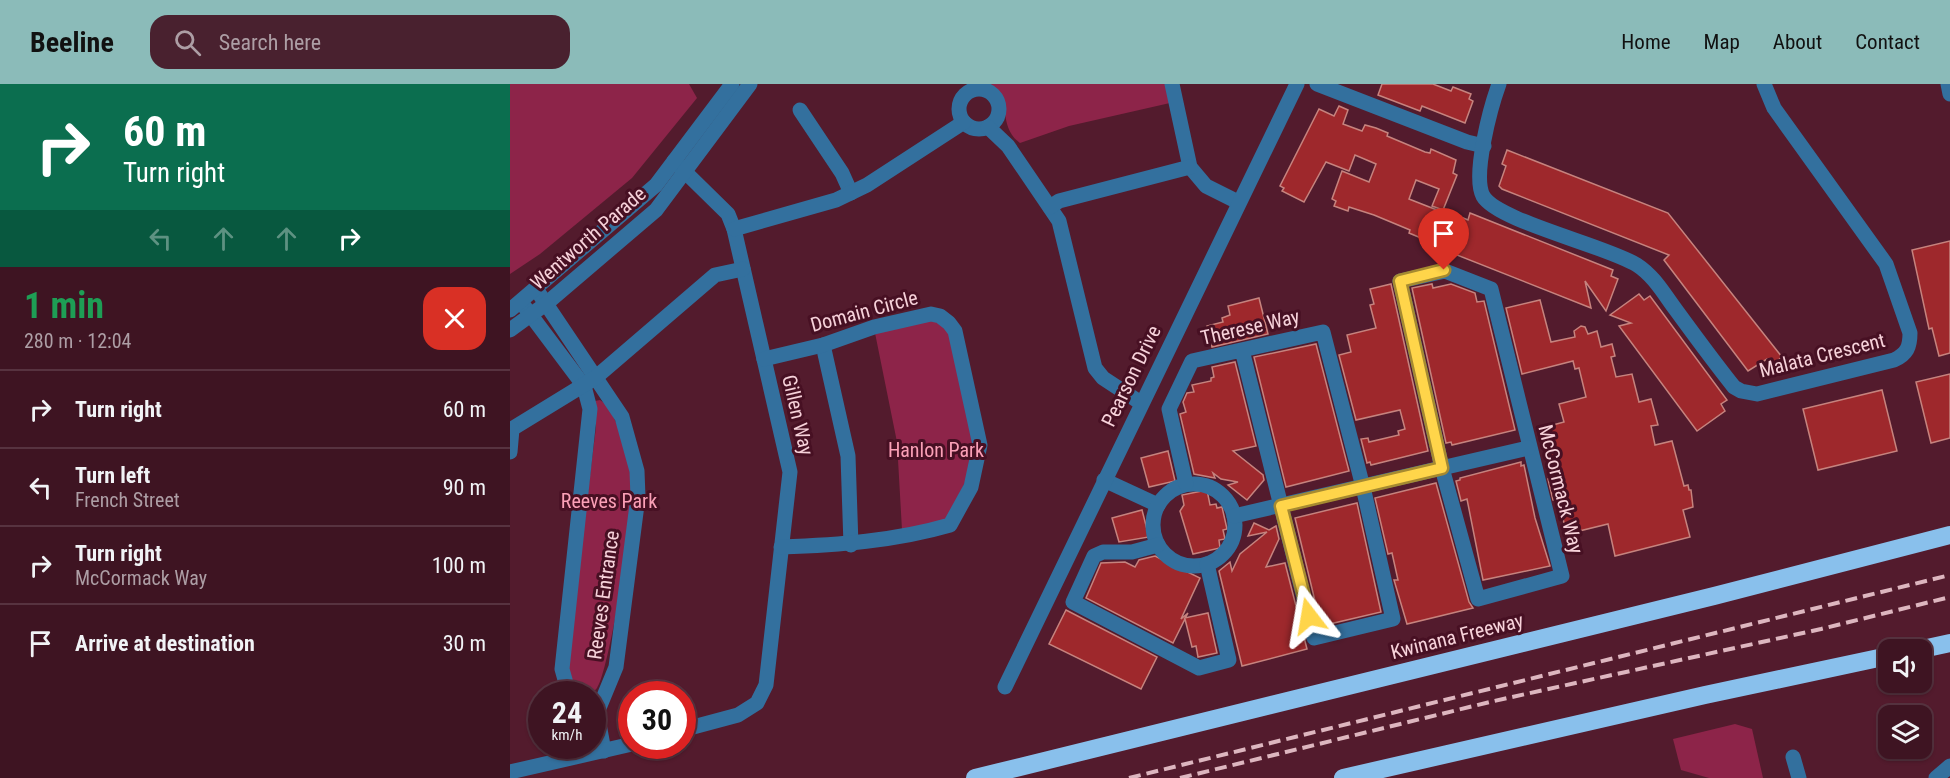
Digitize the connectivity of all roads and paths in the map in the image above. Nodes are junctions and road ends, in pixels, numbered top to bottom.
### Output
1 (1172, 84) edge
2 (1297, 84) edge
3 (1317, 84) edge
4 (1499, 84) edge
5 (1764, 84) edge
6 (1947, 84) edge
7 (737, 86) edge
8 (967, 88) edge
9 (1950, 94) edge
10 (800, 110) dead end
11 (964, 122) junction
12 (988, 127) junction
13 (1484, 146) junction
14 (680, 165) junction
15 (1190, 167) junction
16 (851, 193) junction
17 (1238, 202) junction
18 (1050, 207) junction
19 (734, 229) junction
20 (744, 269) junction
21 (536, 289) junction
22 (547, 303) junction
23 (516, 306) edge
24 (531, 316) junction
25 (510, 330) edge
26 (823, 345) junction
27 (1242, 350) junction
28 (764, 359) junction
29 (590, 382) junction
30 (1141, 403) junction
31 (511, 429) edge
32 (1528, 448) junction
33 (510, 452) edge
34 (1442, 468) junction
35 (1104, 480) junction
36 (1186, 484) junction
37 (1363, 487) junction
38 (1158, 505) junction
39 (1281, 506) junction
40 (1234, 516) junction
41 (1950, 535) edge
42 (851, 545) junction
43 (1158, 545) junction
44 (781, 547) junction
45 (1207, 564) junction
46 (1950, 643) edge
47 (1932, 647) edge
48 (1878, 658) edge
49 (565, 681) edge
50 (606, 684) edge
51 (1005, 687) dead end
52 (696, 726) edge
53 (1793, 757) dead end
54 (554, 759) edge
55 (1950, 766) edge
56 (510, 772) edge
57 (975, 778) edge
58 (1343, 778) edge
59 (1799, 778) edge
60 (1936, 778) edge

1 - 15 street
2 - 17 street, Pearson Drive
3 - 13 street
4 - 13 street, Malata Crescent
5 - 13 street, Malata Crescent
6 - 9 street
7 - 14 street, Wentworth Parade
8 - 11 street
8 - 12 street
10 - 16 street
11 - 12 street
11 - 16 street
12 - 18 street
14 - 19 street, Gillen Way
14 - 21 street, Wentworth Parade
14 - 22 street, Wentworth Parade
15 - 17 street
15 - 18 street
16 - 19 street
17 - 30 street, Pearson Drive
18 - 30 street
19 - 20 street, Gillen Way
20 - 28 street, Gillen Way
20 - 29 street
21 - 22 street, Reeves Entrance
21 - 23 street, Wentworth Parade
22 - 24 street, Wentworth Parade
22 - 29 street, Reeves Entrance
23 - 24 street, Reeves Entrance
24 - 25 street, Wentworth Parade
24 - 29 street, Reeves Entrance
26 - 28 street, Domain Circle
26 - 42 street
26 - 42 street, Domain Circle
27 - 36 street, Therese Way
27 - 37 street, Therese Way
27 - 39 street
28 - 44 street, Gillen Way
29 - 31 street
29 - 49 street, Reeves Entrance
29 - 50 street, Reeves Entrance
30 - 35 street, Pearson Drive
31 - 33 street
32 - 34 street
32 - 34 street, McCormack Way
32 - 34 street, McCormack Way
34 - 37 street
35 - 38 street
35 - 51 street, Pearson Drive
36 - 38 street
36 - 40 street
37 - 39 street
37 - 39 street
38 - 43 street
39 - 40 street
40 - 45 street
41 - 57 highway, Kwinana Freeway
42 - 44 street, Domain Circle
43 - 45 street
43 - 45 street
44 - 52 street, Gillen Way
46 - 47 highway
48 - 58 highway
53 - 59 street
54 - 56 street
55 - 60 street

